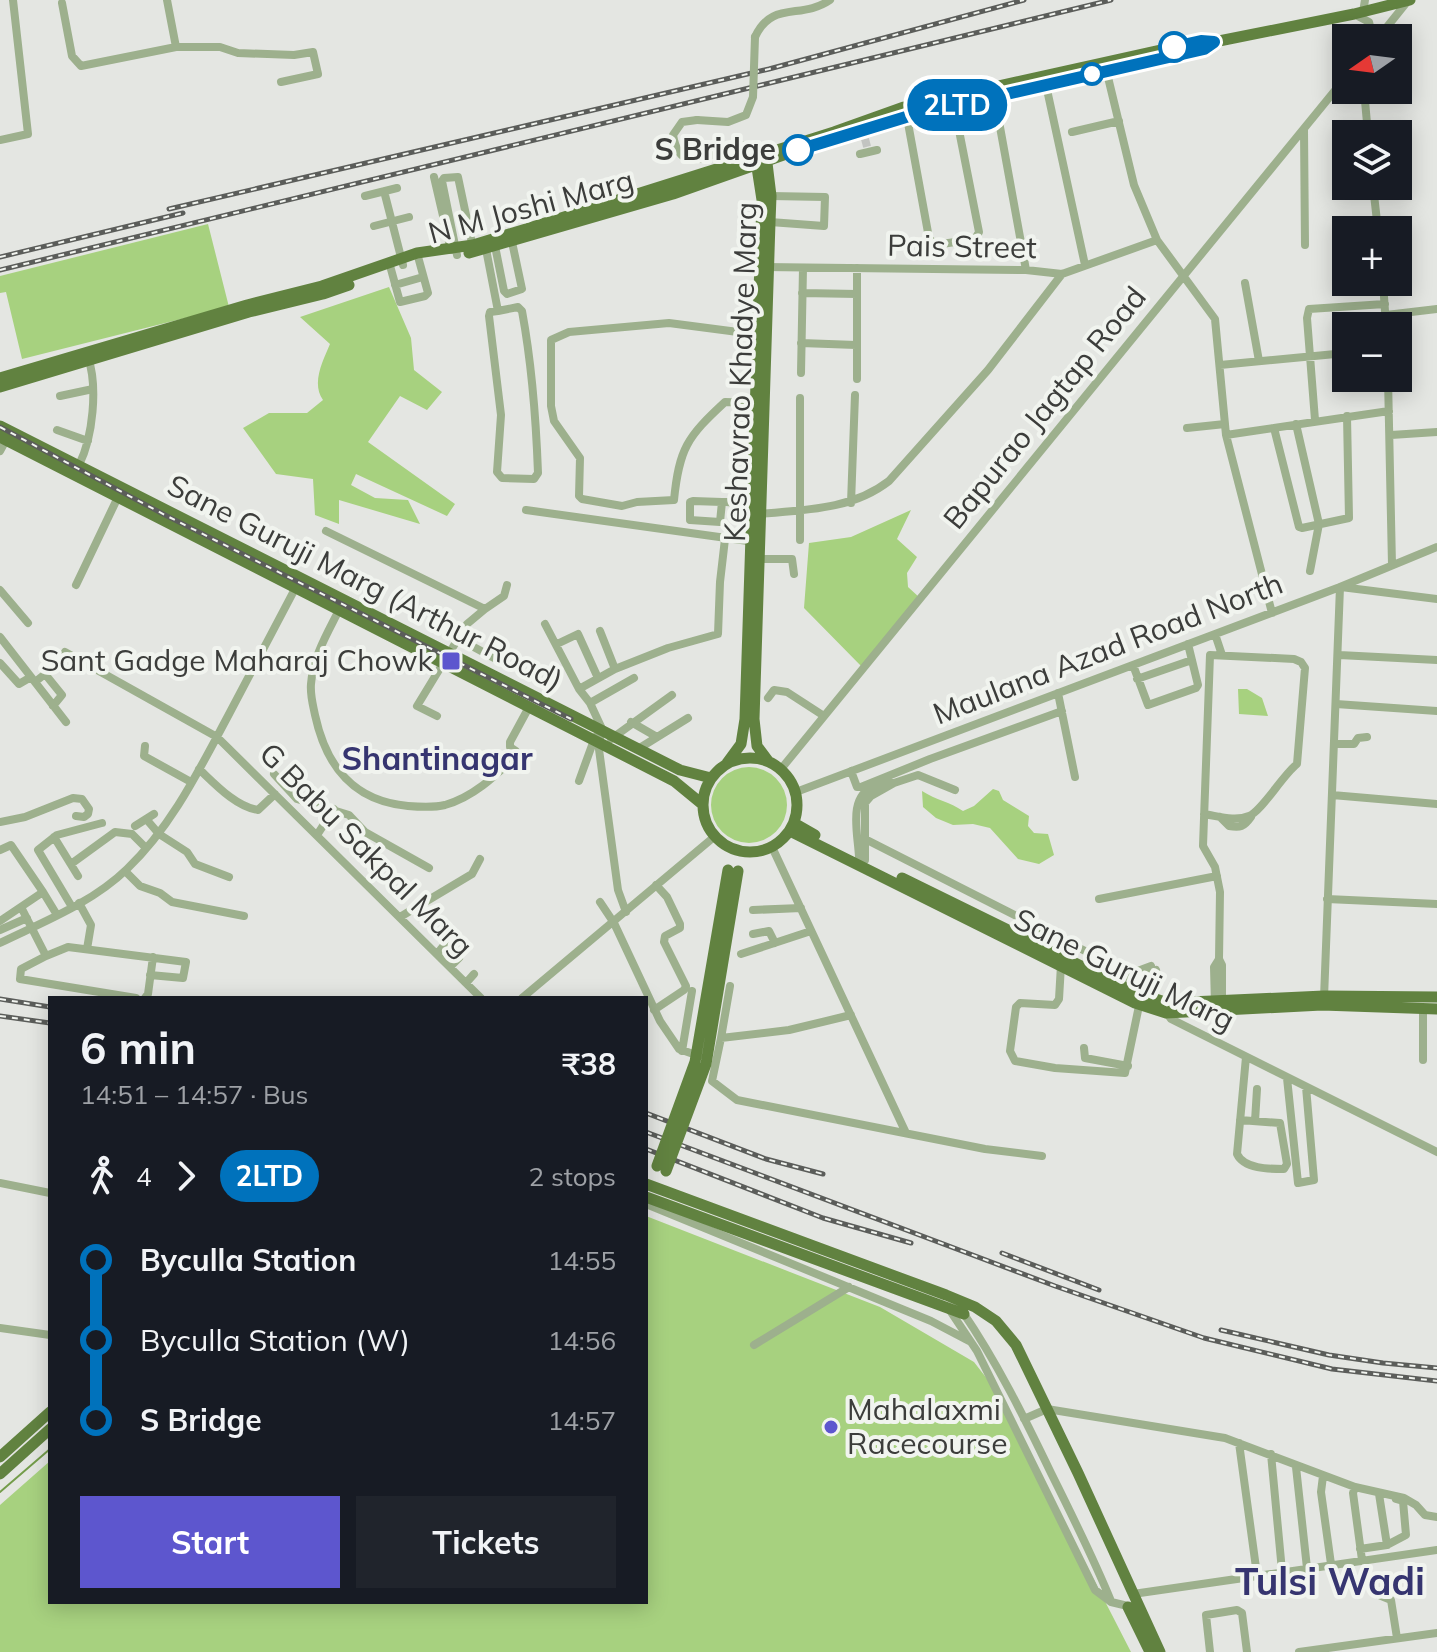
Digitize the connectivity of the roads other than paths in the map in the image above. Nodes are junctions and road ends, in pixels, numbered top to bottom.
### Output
1 (13, 0) edge
2 (167, 0) edge
3 (830, 0) edge
4 (1408, 1) edge
5 (62, 3) dead end
6 (1361, 9) edge
7 (1388, 24) edge
8 (176, 47) junction
9 (1105, 68) junction
10 (281, 82) dead end
11 (1046, 85) junction
12 (994, 92) junction
13 (1332, 94) edge
14 (938, 105) junction
15 (954, 105) junction
16 (905, 112) junction
17 (1119, 121) junction
18 (1304, 129) junction
19 (1072, 132) dead end
20 (0, 140) edge
21 (761, 159) junction
22 (434, 177) dead end
23 (397, 188) dead end
24 (384, 191) junction
25 (365, 196) dead end
26 (771, 196) junction
27 (409, 217) dead end
28 (392, 221) junction
29 (770, 222) junction
30 (374, 226) dead end
31 (515, 238) junction
32 (1157, 240) junction
33 (1305, 245) dead end
34 (486, 248) junction
35 (454, 252) junction
36 (515, 256) junction
37 (418, 257) junction
38 (396, 264) junction
39 (1085, 265) junction
40 (764, 267) junction
41 (803, 268) junction
42 (857, 268) junction
43 (1026, 270) junction
44 (1062, 274) junction
45 (1184, 276) junction
46 (423, 277) junction
47 (1245, 283) dead end
48 (395, 285) junction
49 (802, 293) junction
50 (857, 294) junction
51 (1384, 296) edge
52 (1385, 304) junction
53 (1437, 309) edge
54 (498, 311) junction
55 (1386, 312) edge
56 (1412, 312) edge
57 (762, 335) junction
58 (801, 343) junction
59 (856, 345) junction
60 (1332, 354) edge
61 (88, 356) junction
62 (1310, 356) junction
63 (1259, 361) junction
64 (1220, 365) junction
65 (801, 373) dead end
66 (0, 378) edge
67 (857, 379) dead end
68 (0, 387) edge
69 (93, 389) junction
70 (1388, 392) edge
71 (855, 395) dead end
72 (60, 396) dead end
73 (800, 398) dead end
74 (759, 403) junction
75 (1389, 411) junction
76 (1347, 416) junction
77 (1315, 420) junction
78 (1225, 424) junction
79 (1296, 424) junction
80 (0, 426) edge
81 (1187, 428) dead end
82 (1274, 428) junction
83 (57, 430) dead end
84 (1437, 432) edge
85 (1226, 435) junction
86 (1391, 435) junction
87 (3, 439) edge
88 (88, 441) junction
89 (0, 451) edge
90 (39, 451) junction
91 (79, 465) junction
92 (56, 466) junction
93 (126, 497) junction
94 (722, 502) junction
95 (851, 503) junction
96 (526, 510) dead end
97 (754, 510) junction
98 (800, 510) junction
99 (1319, 524) junction
100 (326, 531) dead end
101 (725, 539) junction
102 (800, 540) dead end
103 (755, 542) junction
104 (1437, 547) edge
105 (754, 559) junction
106 (1392, 565) junction
107 (1310, 571) dead end
108 (794, 574) dead end
109 (298, 582) junction
110 (76, 585) dead end
111 (507, 585) dead end
112 (1340, 587) junction
113 (0, 590) edge
114 (1437, 599) edge
115 (485, 609) junction
116 (339, 610) junction
117 (1272, 613) junction
118 (28, 623) dead end
119 (545, 624) dead end
120 (600, 631) dead end
121 (1215, 634) junction
122 (1205, 638) junction
123 (1, 641) edge
124 (557, 644) junction
125 (1188, 644) junction
126 (470, 645) dead end
127 (65, 652) dead end
128 (1210, 655) junction
129 (1222, 655) junction
130 (1339, 655) junction
131 (445, 657) junction
132 (1192, 660) junction
133 (1437, 660) edge
134 (0, 663) edge
135 (1133, 665) junction
136 (615, 669) junction
137 (483, 670) junction
138 (598, 678) junction
139 (634, 678) dead end
140 (33, 679) junction
141 (1137, 679) junction
142 (579, 689) junction
143 (1058, 693) junction
144 (672, 695) dead end
145 (768, 698) dead end
146 (590, 703) junction
147 (1336, 704) junction
148 (529, 707) junction
149 (1062, 711) junction
150 (1437, 711) edge
151 (437, 716) dead end
152 (824, 716) junction
153 (688, 718) dead end
154 (66, 722) dead end
155 (631, 722) junction
156 (976, 724) junction
157 (217, 737) junction
158 (602, 737) junction
159 (657, 737) junction
160 (1367, 737) dead end
161 (982, 740) junction
162 (930, 742) junction
163 (1334, 744) junction
164 (145, 746) dead end
165 (630, 749) junction
166 (935, 757) junction
167 (769, 762) junction
168 (727, 763) junction
169 (656, 765) junction
170 (194, 769) junction
171 (781, 769) junction
172 (851, 771) junction
173 (274, 774) dead end
174 (1075, 777) dead end
175 (711, 778) junction
176 (187, 780) junction
177 (579, 781) dead end
178 (894, 783) junction
179 (955, 790) dead end
180 (796, 792) junction
181 (275, 794) junction
182 (1332, 795) junction
183 (297, 799) junction
184 (702, 804) junction
185 (1437, 804) edge
186 (289, 808) junction
187 (334, 809) junction
188 (1204, 814) junction
189 (76, 816) dead end
190 (0, 822) edge
191 (102, 823) dead end
192 (135, 826) dead end
193 (792, 827) junction
194 (159, 834) junction
195 (317, 835) junction
196 (54, 837) junction
197 (714, 837) junction
198 (865, 839) junction
199 (725, 845) junction
200 (772, 847) junction
201 (146, 848) junction
202 (0, 850) edge
203 (752, 853) junction
204 (862, 858) junction
205 (480, 859) dead end
206 (71, 864) junction
207 (915, 864) junction
208 (429, 868) dead end
209 (733, 870) junction
210 (125, 871) junction
211 (78, 876) dead end
212 (1217, 876) junction
213 (229, 877) dead end
214 (656, 885) junction
215 (910, 885) junction
216 (43, 892) junction
217 (1099, 899) dead end
218 (1327, 899) junction
219 (600, 902) dead end
220 (177, 904) junction
221 (1437, 904) edge
222 (75, 905) junction
223 (21, 907) junction
224 (801, 908) junction
225 (753, 910) dead end
226 (626, 912) junction
227 (57, 915) junction
228 (176, 915) dead end
229 (244, 916) dead end
230 (400, 917) junction
231 (27, 918) junction
232 (614, 923) junction
233 (3, 926) edge
234 (32, 927) junction
235 (1044, 930) junction
236 (811, 931) junction
237 (753, 934) dead end
238 (13, 937) junction
239 (0, 943) edge
240 (775, 943) junction
241 (445, 944) dead end
242 (87, 949) junction
243 (1036, 949) junction
244 (437, 954) junction
245 (741, 954) dead end
246 (46, 956) junction
247 (157, 958) junction
248 (459, 958) dead end
249 (1061, 965) junction
250 (450, 967) junction
251 (1133, 972) junction
252 (474, 974) dead end
253 (155, 975) junction
254 (466, 983) junction
255 (1117, 983) junction
256 (730, 986) dead end
257 (692, 991) dead end
258 (124, 996) edge
259 (146, 996) edge
260 (479, 996) edge
261 (524, 996) edge
262 (648, 996) edge
263 (648, 997) edge
264 (1437, 997) edge
265 (1140, 1000) junction
266 (1324, 1000) junction
267 (1217, 1004) junction
268 (1167, 1008) junction
269 (1423, 1008) junction
270 (1437, 1009) edge
271 (654, 1010) junction
272 (851, 1015) junction
273 (721, 1038) junction
274 (1084, 1048) dead end
275 (682, 1051) junction
276 (1246, 1057) junction
277 (716, 1059) junction
278 (1423, 1060) dead end
279 (1128, 1066) junction
280 (1287, 1078) junction
281 (1306, 1087) junction
282 (1257, 1089) dead end
283 (1240, 1120) junction
284 (1255, 1121) junction
285 (906, 1133) junction
286 (1437, 1152) edge
287 (1042, 1156) dead end
288 (0, 1183) edge
289 (48, 1193) edge
290 (650, 1194) edge
291 (849, 1287) junction
292 (947, 1302) junction
293 (964, 1314) joint
294 (0, 1328) edge
295 (48, 1335) edge
296 (969, 1341) junction
297 (754, 1345) dead end
298 (1047, 1409) junction
299 (48, 1414) edge
300 (1024, 1419) junction
301 (48, 1431) edge
302 (17, 1440) junction
303 (1239, 1443) junction
304 (26, 1450) junction
305 (1271, 1454) junction
306 (0, 1457) edge
307 (1296, 1467) junction
308 (0, 1474) edge
309 (1323, 1476) junction
310 (1355, 1487) junction
311 (1380, 1496) junction
312 (1437, 1517) edge
313 (1387, 1545) junction
314 (1360, 1549) junction
315 (1437, 1550) edge
316 (1362, 1560) junction
317 (1331, 1564) junction
318 (1307, 1568) junction
319 (1282, 1571) junction
320 (1257, 1575) junction
321 (1374, 1593) dead end
322 (1133, 1594) junction
323 (1111, 1602) junction
324 (1134, 1608) junction
325 (1437, 1633) edge
326 (1397, 1638) junction
327 (1150, 1652) edge
328 (1160, 1652) edge
329 (1210, 1652) edge
330 (1247, 1652) edge
331 (1299, 1652) edge

1 - 20 street
2 - 8 street
3 - 21 street, bridge
4 - 6 main road, N M Joshi Marg
4 - 7 street
5 - 8 street
6 - 9 main road, N M Joshi Marg
8 - 10 street
9 - 11 main road, N M Joshi Marg
9 - 12 main road, N M Joshi Marg
9 - 17 street
11 - 12 main road, N M Joshi Marg
11 - 39 street
12 - 14 main road, N M Joshi Marg
12 - 15 main road, N M Joshi Marg
12 - 43 street
13 - 18 street, Bapurao Jagtap Road
14 - 15 main road, N M Joshi Marg
14 - 16 main road, N M Joshi Marg
15 - 16 street
16 - 21 main road, N M Joshi Marg
17 - 19 street
17 - 32 street
18 - 33 street
18 - 45 street, Bapurao Jagtap Road
21 - 26 main road, Keshavrao Khadye Marg
21 - 31 main road, N M Joshi Marg
21 - 40 main road, Keshavrao Khadye Marg
22 - 35 street
23 - 24 street
24 - 25 street
24 - 28 street
26 - 29 main road, Keshavrao Khadye Marg
26 - 29 street
27 - 28 street
28 - 30 street
28 - 38 street
29 - 40 main road, Keshavrao Khadye Marg
31 - 34 main road, N M Joshi Marg
31 - 36 street
32 - 39 street, Pais Street
32 - 45 street
34 - 35 main road, N M Joshi Marg
34 - 35 street
34 - 36 street
34 - 36 street
34 - 54 street
35 - 37 main road, N M Joshi Marg
37 - 38 main road, N M Joshi Marg
37 - 46 street
38 - 48 street
38 - 61 main road, N M Joshi Marg
39 - 44 street, Pais Street
40 - 41 street, Pais Street
40 - 57 main road, Keshavrao Khadye Marg
41 - 42 street, Pais Street
41 - 49 street
42 - 43 street, Pais Street
42 - 50 street
43 - 44 street, Pais Street
44 - 95 street
45 - 64 street
45 - 152 street, Bapurao Jagtap Road
46 - 48 street
46 - 48 street
47 - 63 street
49 - 50 street
49 - 58 street
50 - 59 street
51 - 52 street
52 - 55 street
52 - 62 street
53 - 56 street
54 - 54 street
57 - 74 main road, Keshavrao Khadye Marg
57 - 74 street
58 - 59 street
58 - 65 street
59 - 67 street
60 - 62 street
61 - 66 main road, N M Joshi Marg
61 - 68 main road, N M Joshi Marg
61 - 69 street
62 - 63 street
62 - 77 street
63 - 64 street
64 - 78 street
69 - 72 street
69 - 88 street
70 - 75 street
71 - 95 street
73 - 98 street
74 - 97 main road, Keshavrao Khadye Marg
75 - 76 street
75 - 86 street
76 - 77 street
76 - 99 street
77 - 79 street
78 - 81 street
78 - 85 street
79 - 82 street
79 - 99 street
80 - 90 main road, Sane Guruji Marg (Arthur Road)
82 - 85 street
82 - 99 street
83 - 88 street
84 - 86 street
85 - 117 street
86 - 106 street
87 - 89 street
87 - 90 main road, Sane Guruji Marg (Arthur Road)
88 - 91 street
90 - 92 main road, Sane Guruji Marg (Arthur Road)
91 - 92 main road, Sane Guruji Marg (Arthur Road)
91 - 93 main road, Sane Guruji Marg (Arthur Road)
92 - 93 main road, Sane Guruji Marg (Arthur Road)
93 - 109 main road, Sane Guruji Marg (Arthur Road)
93 - 110 street
94 - 94 street
94 - 97 street
95 - 98 street
96 - 101 street
97 - 98 street
97 - 103 main road, Keshavrao Khadye Marg
98 - 102 street
99 - 107 street
100 - 115 street
101 - 103 street
101 - 136 street
103 - 105 main road, Keshavrao Khadye Marg
104 - 106 street, Maulana Azad Road North
105 - 108 street
105 - 167 main road, Keshavrao Khadye Marg
105 - 168 main road, Keshavrao Khadye Marg
106 - 112 street, Maulana Azad Road North
109 - 116 main road, Sane Guruji Marg (Arthur Road)
109 - 131 main road, Sane Guruji Marg (Arthur Road)
109 - 157 street
111 - 115 street
112 - 114 street
112 - 117 street, Maulana Azad Road North
112 - 130 street
113 - 118 street
115 - 131 street
116 - 131 main road, Sane Guruji Marg (Arthur Road)
116 - 148 street
117 - 121 street, Maulana Azad Road North
119 - 124 street
120 - 136 street
121 - 122 street, Maulana Azad Road North
121 - 129 street
122 - 125 street, Maulana Azad Road North
122 - 128 street
123 - 140 street
124 - 138 street
124 - 142 street
125 - 132 street
125 - 135 street, Maulana Azad Road North
126 - 137 street
127 - 157 street, G Babu Sakpal Marg
128 - 129 street
128 - 188 street
129 - 188 street
130 - 133 street
130 - 147 street
131 - 137 main road, Sane Guruji Marg (Arthur Road)
131 - 148 main road, Sane Guruji Marg (Arthur Road)
131 - 151 street
132 - 141 street
132 - 141 street
134 - 140 street
135 - 141 street
135 - 143 street, Maulana Azad Road North
136 - 138 street
137 - 158 main road, Sane Guruji Marg (Arthur Road)
138 - 142 street
139 - 146 street
140 - 154 street
142 - 146 street
143 - 149 street
143 - 156 street, Maulana Azad Road North
144 - 155 street
145 - 152 street
146 - 158 street
147 - 150 street
147 - 163 street
148 - 158 main road, Sane Guruji Marg (Arthur Road)
149 - 161 street
149 - 174 street
152 - 171 street, Bapurao Jagtap Road
153 - 159 street
155 - 158 street
155 - 159 street
156 - 161 street
156 - 162 street, Maulana Azad Road North
157 - 170 street
157 - 181 street, G Babu Sakpal Marg
158 - 165 main road, Sane Guruji Marg (Arthur Road)
158 - 177 street
158 - 226 street
159 - 165 street
160 - 163 street
161 - 166 street
162 - 166 street
162 - 172 street, Maulana Azad Road North
163 - 182 street
164 - 176 street
165 - 169 main road, Sane Guruji Marg (Arthur Road)
166 - 172 street
167 - 168 main road
167 - 171 main road
168 - 175 main road
169 - 175 main road, Sane Guruji Marg (Arthur Road)
169 - 184 main road, Sane Guruji Marg (Arthur Road)
170 - 176 street
170 - 181 street
171 - 180 main road
172 - 180 street, Maulana Azad Road North
173 - 183 street
175 - 184 main road
176 - 194 street
178 - 179 street
178 - 198 street
178 - 204 street
180 - 193 main road
181 - 186 street, G Babu Sakpal Marg
182 - 185 street
182 - 218 street
183 - 186 street
183 - 187 street
184 - 197 main road
186 - 195 street, G Babu Sakpal Marg
187 - 195 street
187 - 208 street
188 - 212 street
189 - 190 street
191 - 196 street
192 - 194 street
193 - 200 main road
193 - 204 main road, Sane Guruji Marg
193 - 215 main road, Sane Guruji Marg
194 - 201 street
194 - 213 street
195 - 230 street, G Babu Sakpal Marg
196 - 206 street
196 - 222 street
197 - 199 main road
197 - 214 street
198 - 204 street
198 - 207 street
199 - 203 main road
199 - 209 main road
200 - 203 main road
200 - 224 street
201 - 206 street
201 - 210 street
202 - 216 street
203 - 209 main road
204 - 215 main road, Sane Guruji Marg
205 - 230 street
206 - 211 street
207 - 215 street
207 - 235 street
209 - 290 main road, bridge
210 - 220 street
210 - 222 street
212 - 217 street
212 - 267 street
214 - 226 street
214 - 271 street
215 - 243 main road, Sane Guruji Marg
216 - 223 street
216 - 227 street
218 - 221 street
218 - 266 street
219 - 232 street
220 - 228 street
220 - 229 street
222 - 227 street
222 - 242 street
223 - 231 street
223 - 233 street
224 - 225 street
224 - 236 street
226 - 232 street
227 - 234 street
230 - 244 street, G Babu Sakpal Marg
231 - 233 street
231 - 234 street
232 - 261 street
232 - 262 street
233 - 238 street
234 - 238 street
234 - 246 street
235 - 243 street
235 - 251 street
236 - 240 street
236 - 272 street
237 - 240 street
238 - 239 street
240 - 245 street
241 - 244 street
242 - 246 street
242 - 247 street
243 - 249 main road, Sane Guruji Marg
243 - 255 main road, Sane Guruji Marg
244 - 250 street, G Babu Sakpal Marg
246 - 258 street
247 - 253 street
247 - 253 street
248 - 250 street
249 - 265 main road, Sane Guruji Marg
249 - 279 street
250 - 254 street, G Babu Sakpal Marg
251 - 255 street
251 - 255 street
252 - 254 street
253 - 259 street
254 - 260 street, G Babu Sakpal Marg
255 - 265 main road, Sane Guruji Marg
256 - 273 street
257 - 275 street
263 - 271 street
264 - 266 main road
265 - 268 main road, Sane Guruji Marg
265 - 279 street
266 - 267 main road
266 - 269 main road
267 - 268 main road
268 - 276 street, Sane Guruji Marg
269 - 270 main road
269 - 278 street
271 - 275 street
272 - 273 street
272 - 285 street
273 - 277 street
274 - 279 street
275 - 277 street
276 - 280 street, Sane Guruji Marg
276 - 283 street
277 - 285 street
280 - 281 street, Sane Guruji Marg
280 - 281 street
281 - 286 street, Sane Guruji Marg
282 - 284 street
283 - 284 street
283 - 284 street
285 - 287 street
288 - 289 street
290 - 291 street
290 - 292 main road
291 - 296 street
291 - 297 street
292 - 293 main road
292 - 296 street
292 - 298 main road
293 - 300 street
294 - 295 street
296 - 323 street
298 - 300 street
298 - 303 street
298 - 322 main road
299 - 302 main road
300 - 323 street
301 - 304 main road
302 - 304 main road
302 - 306 main road
303 - 305 street
303 - 320 street
304 - 308 main road
305 - 307 street
305 - 319 street
307 - 309 street
307 - 318 street
309 - 310 street
309 - 317 street
310 - 311 street
310 - 314 street
311 - 312 street
311 - 313 street
311 - 313 street
313 - 314 street
314 - 316 street
315 - 316 street
316 - 317 street
317 - 318 street
318 - 319 street
319 - 320 street
320 - 322 street
321 - 326 street
322 - 324 main road
323 - 324 street
324 - 327 main road
324 - 328 main road
325 - 326 street
326 - 331 street
329 - 330 street

